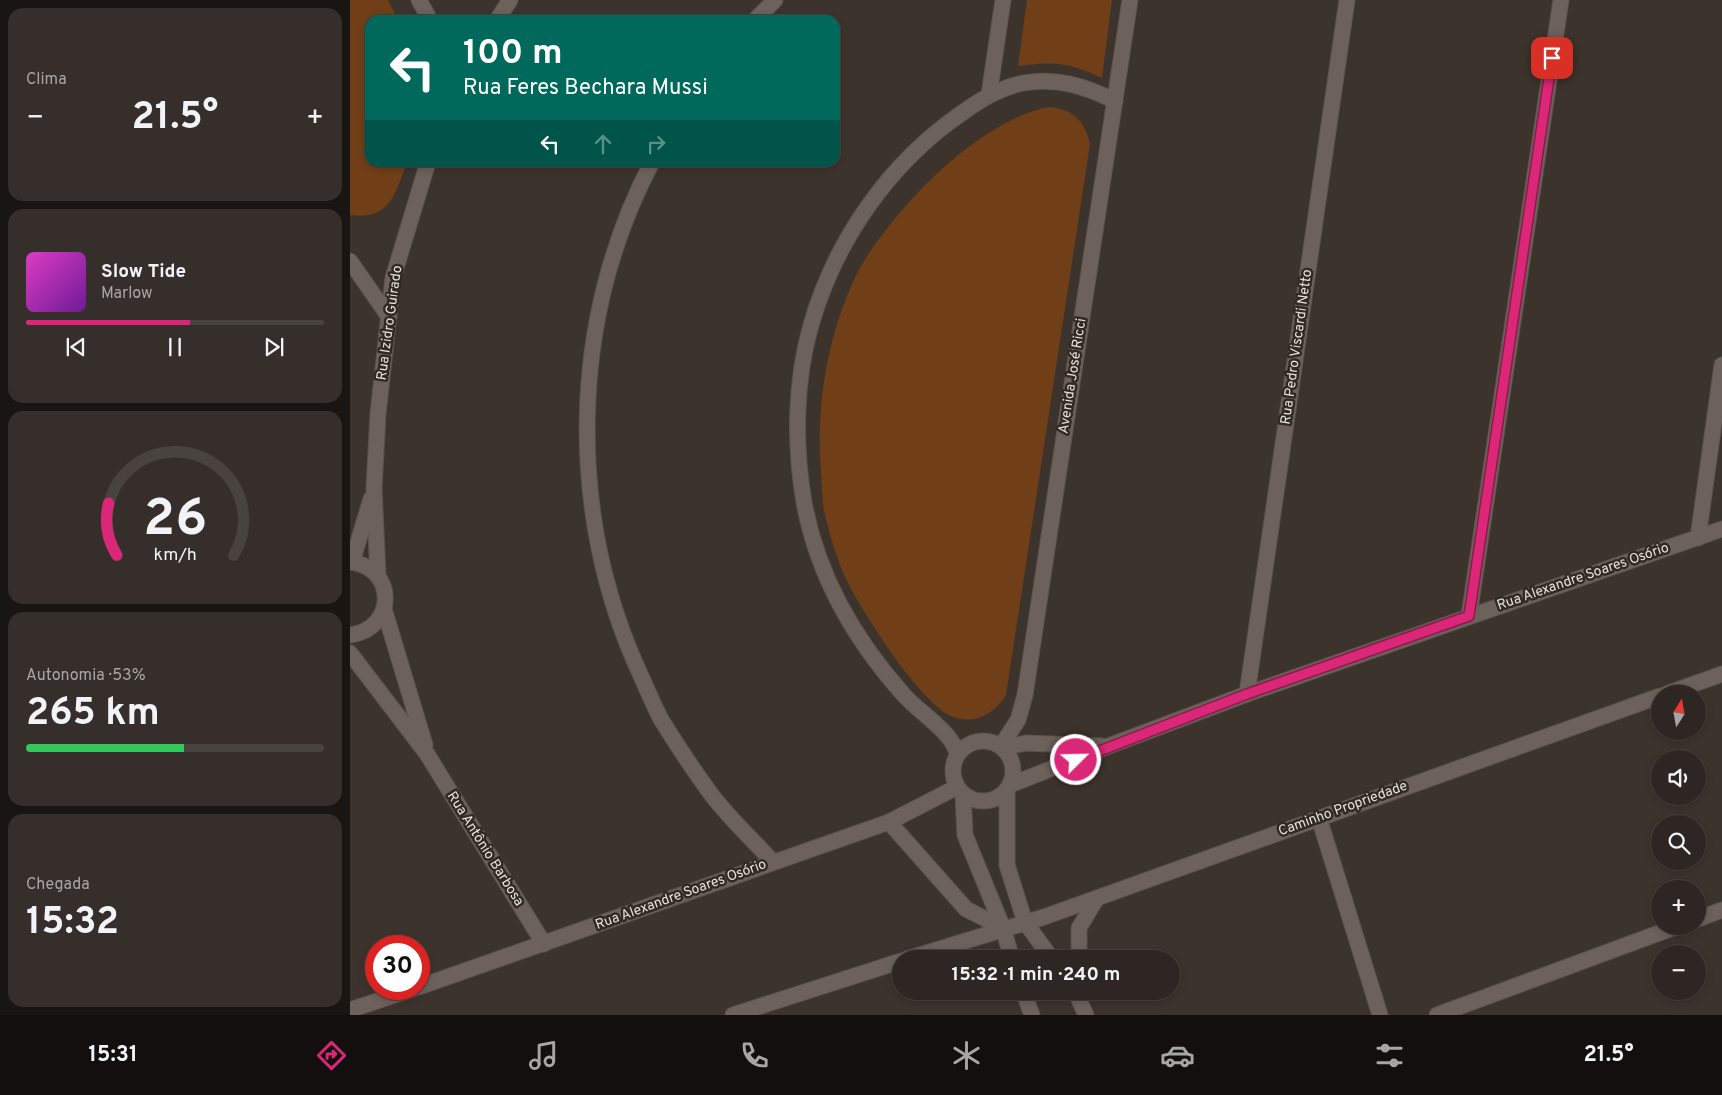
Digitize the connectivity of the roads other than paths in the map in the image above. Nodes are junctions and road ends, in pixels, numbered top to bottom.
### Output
1 (419, 0) edge
2 (510, 0) edge
3 (775, 0) edge
4 (1003, 0) edge
5 (1130, 0) edge
6 (1347, 0) edge
7 (1561, 0) edge
8 (427, 15) edge
9 (500, 15) edge
10 (760, 15) edge
11 (989, 95) junction
12 (1115, 101) junction
13 (426, 167) edge
14 (649, 167) edge
15 (350, 261) edge
16 (389, 317) junction
17 (1722, 365) edge
18 (374, 488) junction
19 (1722, 529) edge
20 (1698, 538) junction
21 (351, 562) edge
22 (378, 576) junction
23 (384, 609) junction
24 (1469, 616) junction
25 (350, 635) edge
26 (350, 653) edge
27 (1722, 674) edge
28 (1691, 685) edge
29 (1247, 694) junction
30 (1651, 699) edge
31 (1002, 747) junction
32 (1106, 747) junction
33 (427, 754) junction
34 (958, 754) junction
35 (952, 771) junction
36 (1009, 788) junction
37 (960, 790) junction
38 (940, 797) junction
39 (1319, 818) junction
40 (889, 822) junction
41 (773, 862) junction
42 (1097, 898) junction
43 (1722, 910) edge
44 (1706, 916) edge
45 (1025, 922) junction
46 (1003, 928) junction
47 (1654, 935) edge
48 (544, 944) junction
49 (936, 950) edge
50 (1009, 950) edge
51 (1045, 950) edge
52 (1079, 950) edge
53 (892, 964) edge
54 (430, 983) edge
55 (374, 1000) edge
56 (1026, 1000) edge
57 (1080, 1000) edge
58 (352, 1006) edge
59 (733, 1015) edge
60 (1032, 1015) edge
61 (1086, 1015) edge
62 (1380, 1015) edge
63 (1437, 1015) edge

1 - 8 street
2 - 9 street
3 - 10 street
4 - 11 street
5 - 12 street, Avenida José Ricci
6 - 29 street, Rua Pedro Viscardi Netto
7 - 24 street
11 - 12 street
11 - 34 street
12 - 31 street, Avenida José Ricci
13 - 16 street, Rua Izidro Guirado
14 - 41 street
15 - 16 street
16 - 18 street, Rua Izidro Guirado
17 - 20 street
18 - 21 street, Rua Izidro Guirado
18 - 22 street, Rua Izidro Guirado
19 - 20 street, Rua Alexandre Soares Osório
20 - 24 street, Rua Alexandre Soares Osório
21 - 22 street
22 - 23 street, Rua Izidro Guirado
23 - 25 street
23 - 33 street, Rua Antônio Barbosa
24 - 29 street, Rua Alexandre Soares Osório
26 - 33 street, Rua Antônio Barbosa
27 - 28 street
29 - 32 street, Rua Alexandre Soares Osório
30 - 39 street, Caminho Propriedade
31 - 32 street, Rua Alexandre Soares Osório
31 - 34 street
31 - 36 street
32 - 36 street, Rua Alexandre Soares Osório
33 - 48 street, Rua Antônio Barbosa
34 - 35 street
35 - 37 street
35 - 38 street
36 - 37 street
36 - 45 street
37 - 38 street, Rua Alexandre Soares Osório
37 - 46 street
38 - 40 street, Rua Alexandre Soares Osório
39 - 42 street, Caminho Propriedade
39 - 62 street
40 - 41 street, Rua Alexandre Soares Osório
40 - 46 street
41 - 48 street, Rua Alexandre Soares Osório
42 - 45 street, Caminho Propriedade
42 - 52 street
43 - 44 street
45 - 46 street, Caminho Propriedade
45 - 51 street
46 - 49 street, Caminho Propriedade
46 - 50 street
47 - 63 street
48 - 54 street, Rua Alexandre Soares Osório
53 - 59 street
55 - 58 street
56 - 60 street
57 - 61 street

